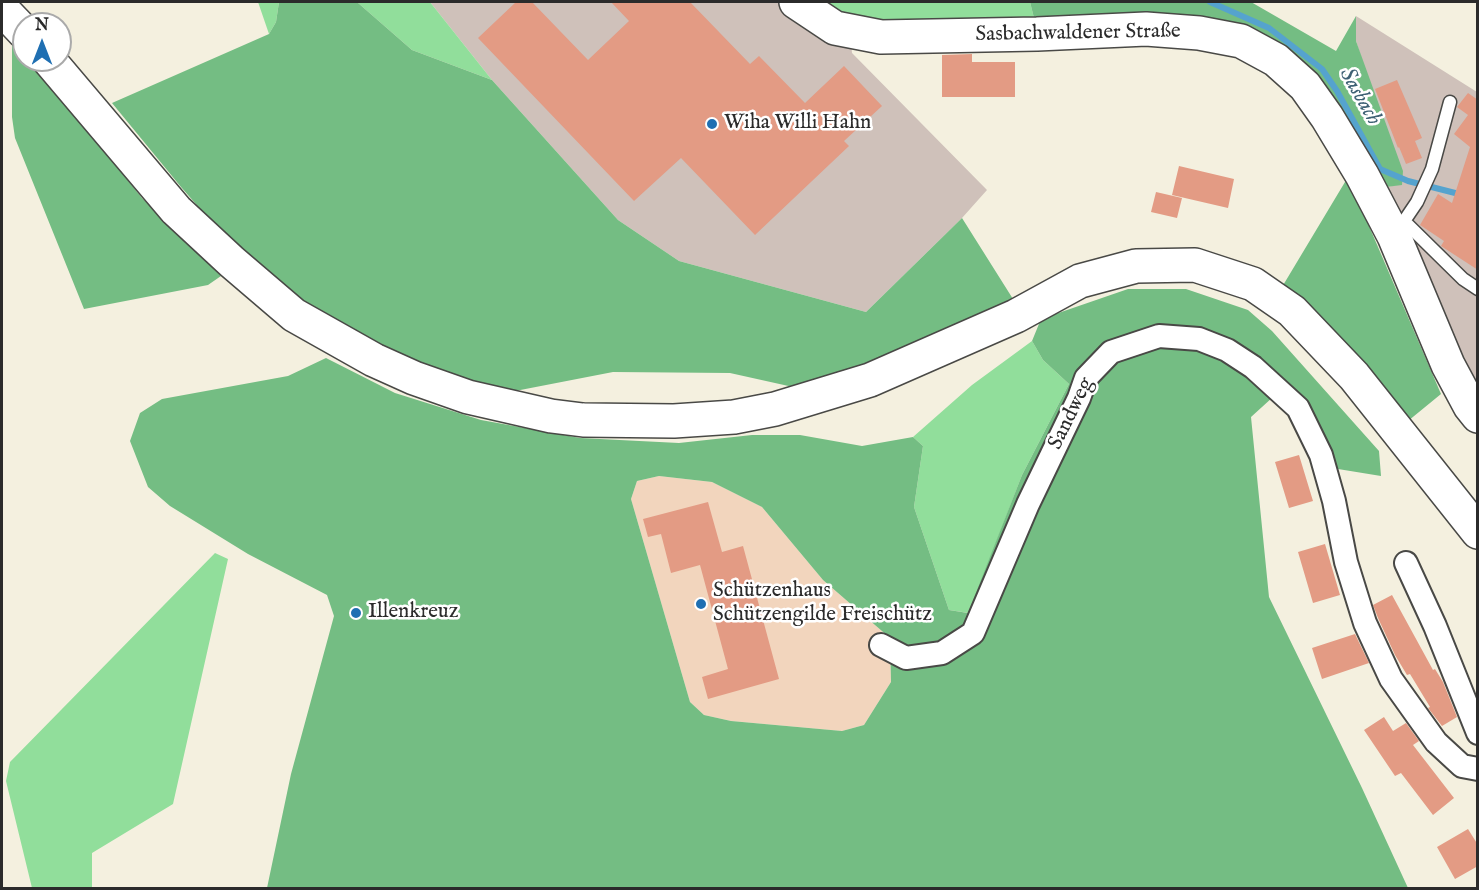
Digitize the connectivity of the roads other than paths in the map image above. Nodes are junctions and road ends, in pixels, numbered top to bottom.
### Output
1 (796, 2) edge
2 (59, 72) edge
3 (1450, 102) dead end
4 (1399, 229) junction
5 (1478, 289) edge
6 (1475, 408) edge
7 (1478, 532) edge
8 (1406, 563) dead end
9 (881, 645) dead end
10 (1478, 734) edge
11 (1478, 769) edge

1 - 4 main road, Sasbachwaldener Straße
2 - 7 main road
3 - 4 lane
4 - 5 lane
4 - 6 main road, Sasbachwaldener Straße
8 - 10 street
9 - 11 street, Sandweg

